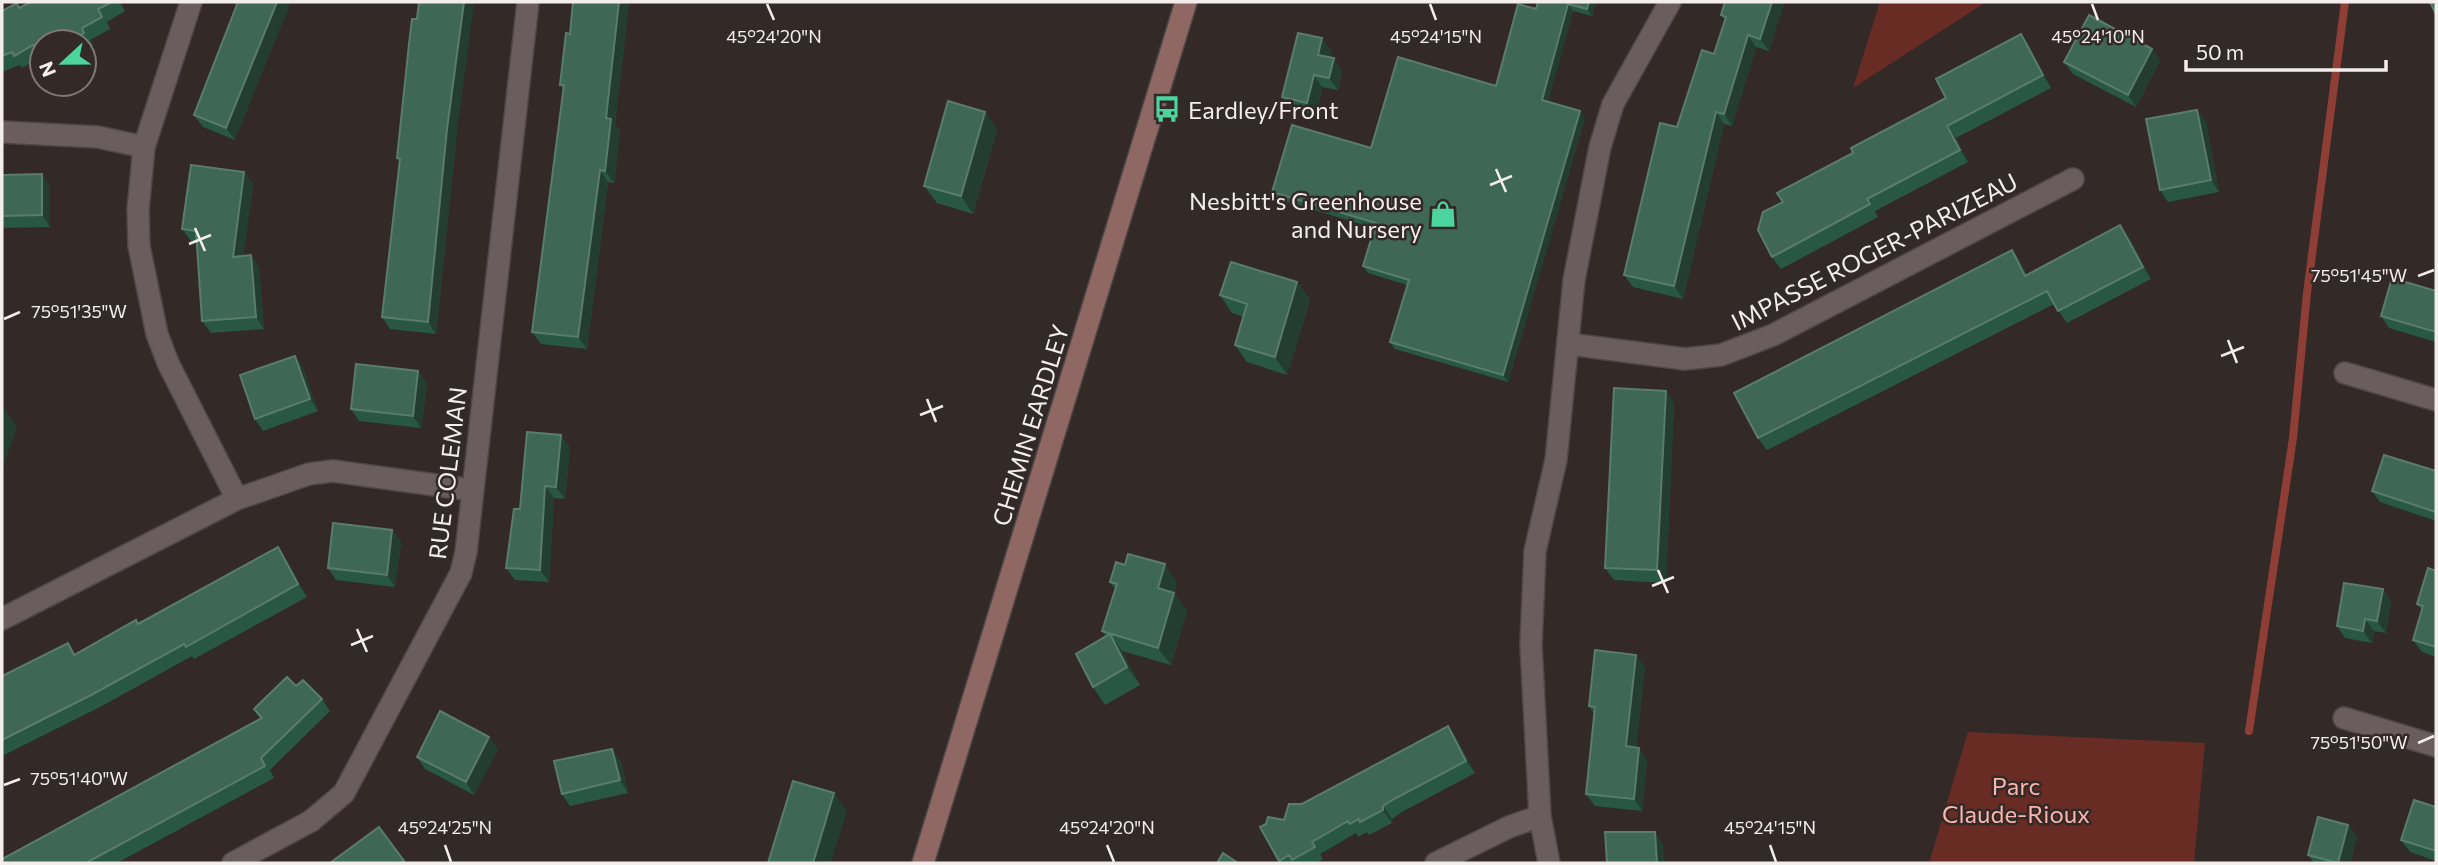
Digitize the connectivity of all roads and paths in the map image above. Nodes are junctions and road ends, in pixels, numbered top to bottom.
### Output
1 (191, 2) edge
2 (528, 2) edge
3 (1186, 2) edge
4 (1670, 2) edge
5 (2, 132) edge
6 (144, 147) junction
7 (2073, 179) dead end
8 (1570, 344) junction
9 (2345, 373) dead end
10 (2436, 400) edge
11 (472, 490) junction
12 (237, 499) junction
13 (2, 619) edge
14 (2344, 718) dead end
15 (2436, 746) edge
16 (1540, 816) junction
17 (233, 863) edge
18 (923, 863) edge
19 (1436, 863) edge
20 (1549, 863) edge

1 - 6 street
2 - 11 street, RUE COLEMAN
3 - 18 main road, CHEMIN EARDLEY
4 - 8 street
5 - 6 street
6 - 12 street
7 - 8 street, IMPASSE ROGER-PARIZEAU
8 - 16 street
9 - 10 street
11 - 12 street
11 - 17 street, RUE COLEMAN
12 - 13 street
14 - 15 street
16 - 19 street
16 - 20 street

